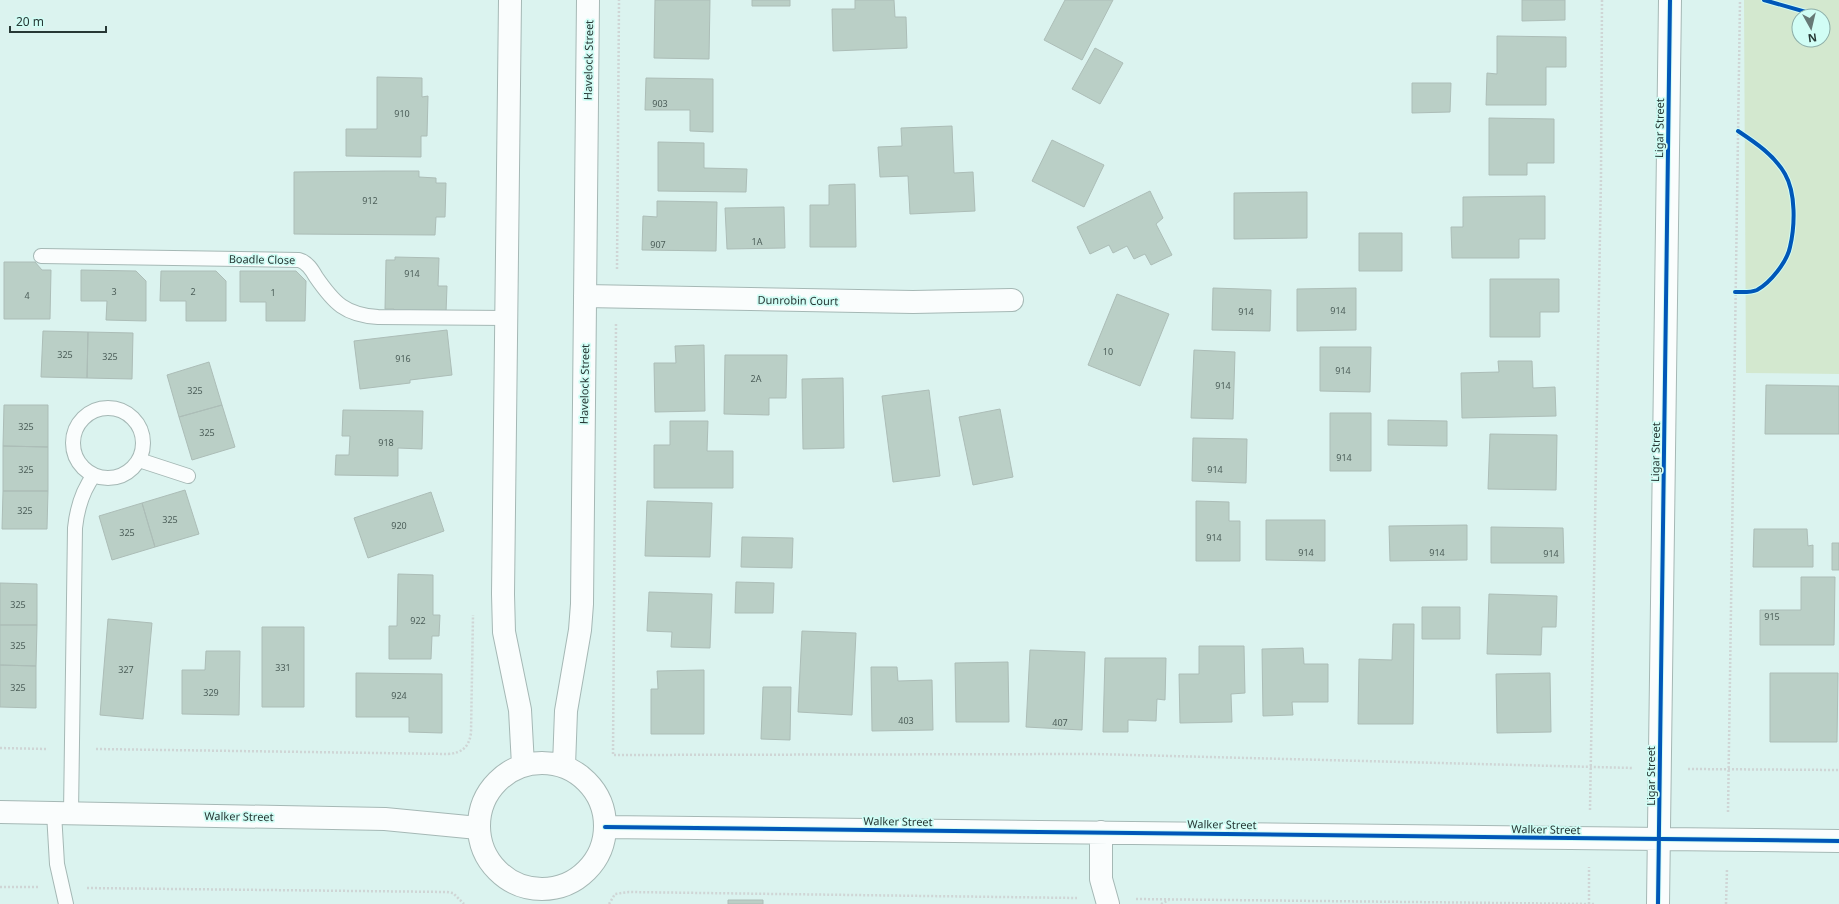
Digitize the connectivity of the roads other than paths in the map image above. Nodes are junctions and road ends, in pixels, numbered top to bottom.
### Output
1 (510, 0) edge
2 (588, 0) edge
3 (1670, 0) edge
4 (41, 256) dead end
5 (585, 296) junction
6 (1012, 300) dead end
7 (507, 318) junction
8 (139, 460) junction
9 (94, 475) junction
10 (188, 476) dead end
11 (523, 765) junction
12 (564, 766) junction
13 (0, 812) edge
14 (63, 813) junction
15 (606, 827) junction
16 (478, 828) junction
17 (1101, 832) junction
18 (1659, 839) junction
19 (1839, 841) edge
20 (540, 897) edge
21 (1100, 897) edge
22 (66, 904) edge
23 (1658, 904) edge

1 - 7 street
2 - 5 street, Havelock Street
3 - 18 street, Ligar Street
4 - 7 lane, Boadle Close
5 - 6 street, Dunrobin Court
5 - 12 street, Havelock Street
7 - 11 street
8 - 9 lane
8 - 9 lane
8 - 10 lane
9 - 14 lane
11 - 12 street
11 - 16 street
12 - 15 street
13 - 14 street, Walker Street
14 - 16 street, Walker Street
14 - 22 lane
15 - 17 street, Walker Street
15 - 20 street
16 - 20 street
17 - 18 street, Walker Street
17 - 21 street
18 - 19 street, Walker Street
18 - 23 street, Ligar Street

